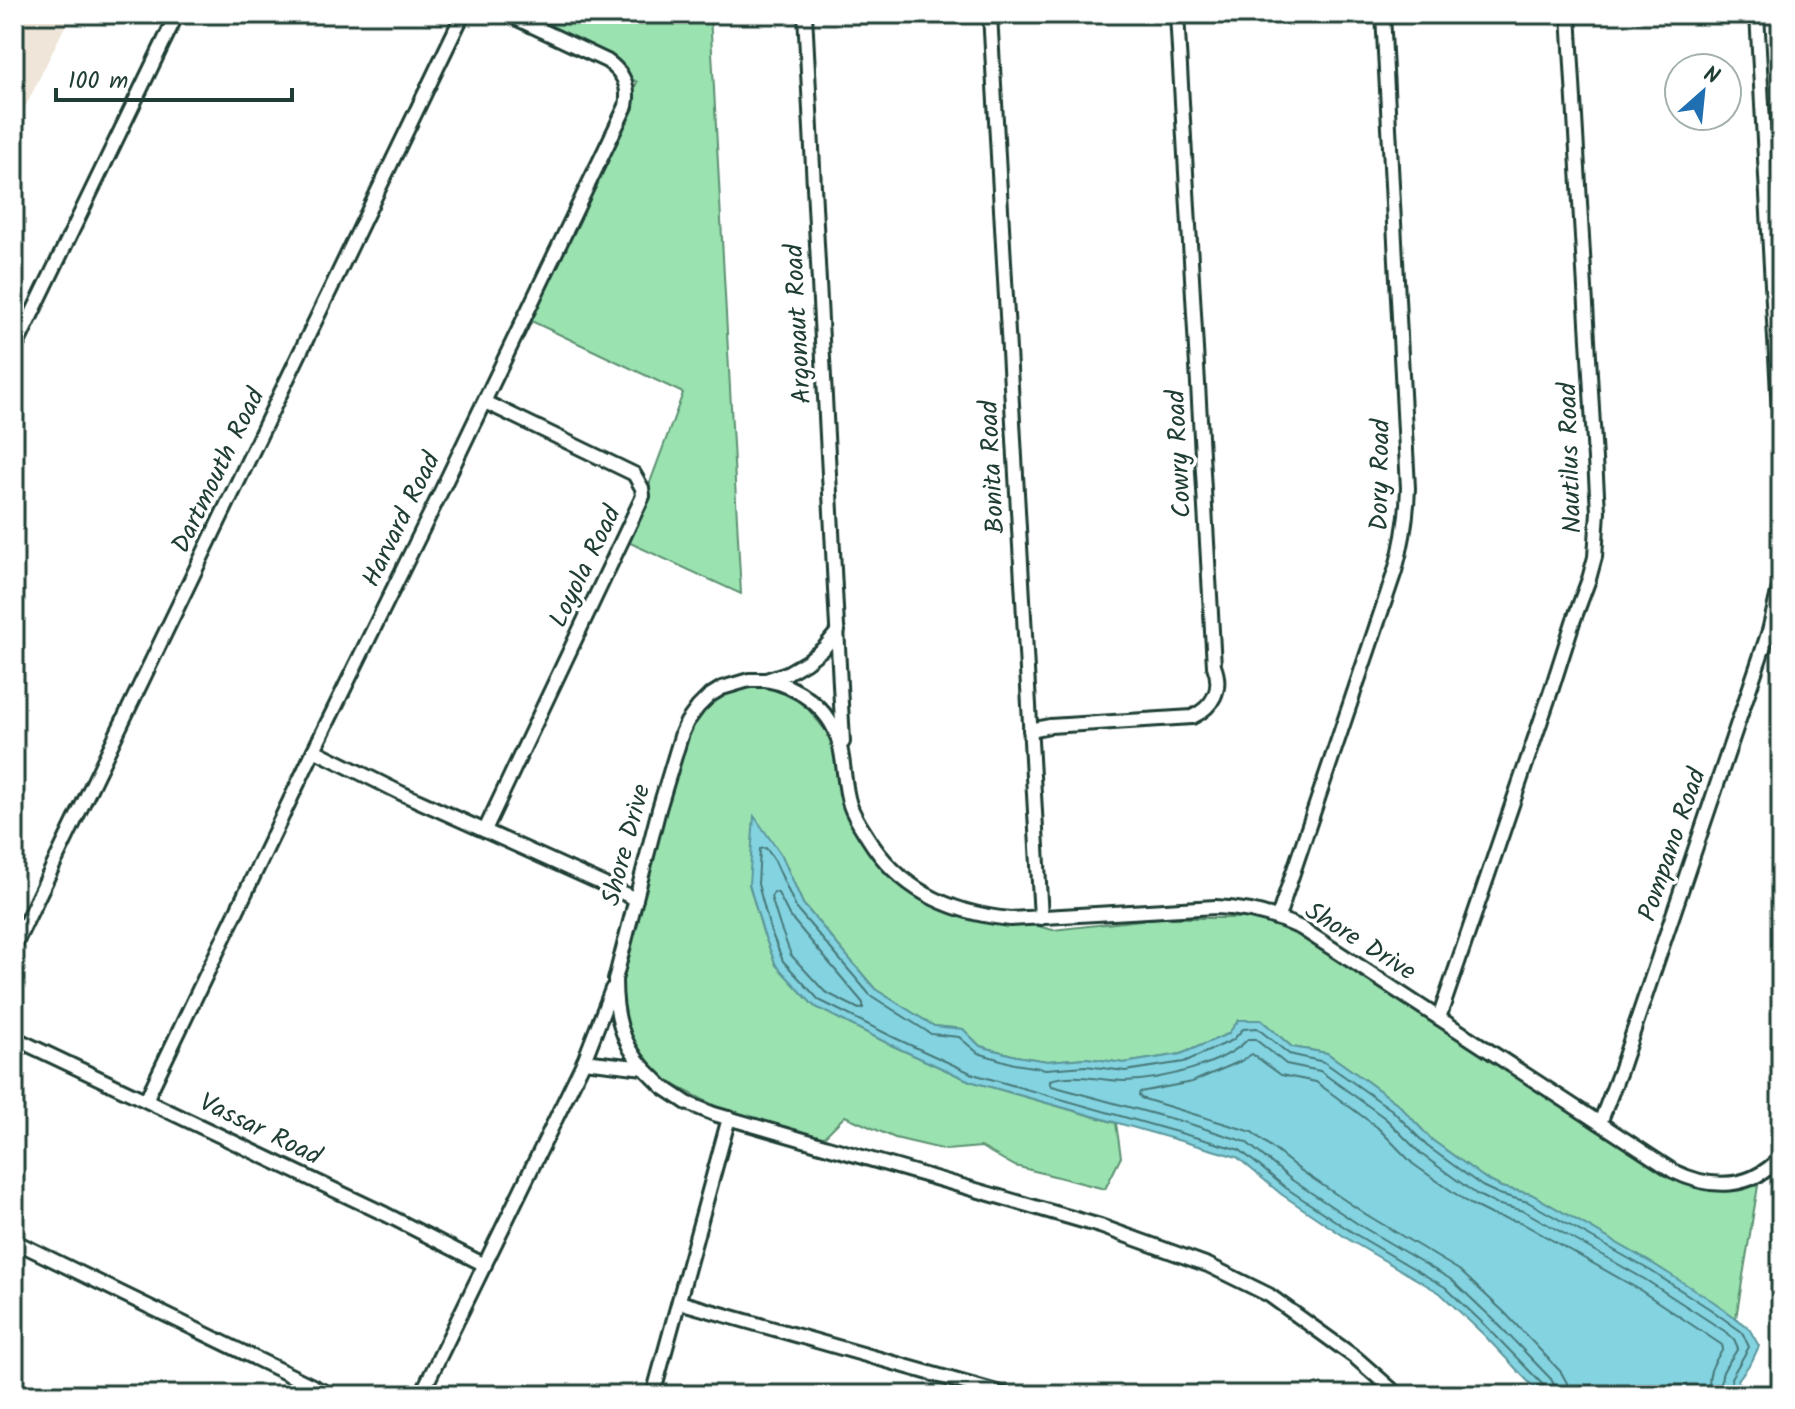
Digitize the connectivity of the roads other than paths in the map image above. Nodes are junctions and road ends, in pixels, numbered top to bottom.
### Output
1 (177, 14) edge
2 (463, 14) edge
3 (507, 14) edge
4 (805, 14) edge
5 (990, 14) edge
6 (1177, 14) edge
7 (1383, 14) edge
8 (1569, 14) edge
9 (1757, 14) edge
10 (14, 351) edge
11 (485, 402) junction
12 (1781, 447) edge
13 (1781, 579) edge
14 (838, 631) junction
15 (766, 680) junction
16 (1030, 730) junction
17 (314, 750) junction
18 (844, 765) junction
19 (485, 830) junction
20 (636, 899) junction
21 (1278, 917) junction
22 (1041, 918) junction
23 (14, 947) edge
24 (615, 980) junction
25 (1439, 1018) junction
26 (14, 1038) edge
27 (584, 1061) junction
28 (644, 1068) junction
29 (146, 1100) junction
30 (729, 1118) junction
31 (1600, 1123) junction
32 (1781, 1157) edge
33 (14, 1241) edge
34 (485, 1265) junction
35 (679, 1302) junction
36 (1389, 1392) edge
37 (331, 1395) edge
38 (421, 1395) edge
39 (653, 1395) edge
40 (1007, 1395) edge

1 - 10 street
2 - 23 street, Dartmouth Road
3 - 11 street, Harvard Road
4 - 14 street, Argonaut Road
5 - 16 street, Bonita Road
6 - 16 street, Cowry Road
7 - 21 street, Dory Road
8 - 25 street, Nautilus Road
9 - 12 street
11 - 17 street, Harvard Road
11 - 19 street, Loyola Road
13 - 31 street, Pompano Road
14 - 15 street, Shore Drive
14 - 18 street, Shore Drive
15 - 18 street, Shore Drive
15 - 20 street, Shore Drive
16 - 22 street, Bonita Road
17 - 19 street
17 - 29 street, Harvard Road
18 - 22 street, Shore Drive
19 - 20 street
20 - 24 street, Shore Drive
21 - 22 street, Shore Drive
21 - 25 street, Shore Drive
24 - 27 street
24 - 28 street, Shore Drive
25 - 31 street, Shore Drive
26 - 29 street, Vassar Road
27 - 28 street
27 - 34 street
28 - 30 street, Shore Drive
29 - 34 street, Vassar Road
30 - 35 street
30 - 36 street, Shore Drive
31 - 32 street, Shore Drive
33 - 37 street
34 - 38 street
35 - 39 street
35 - 40 street

